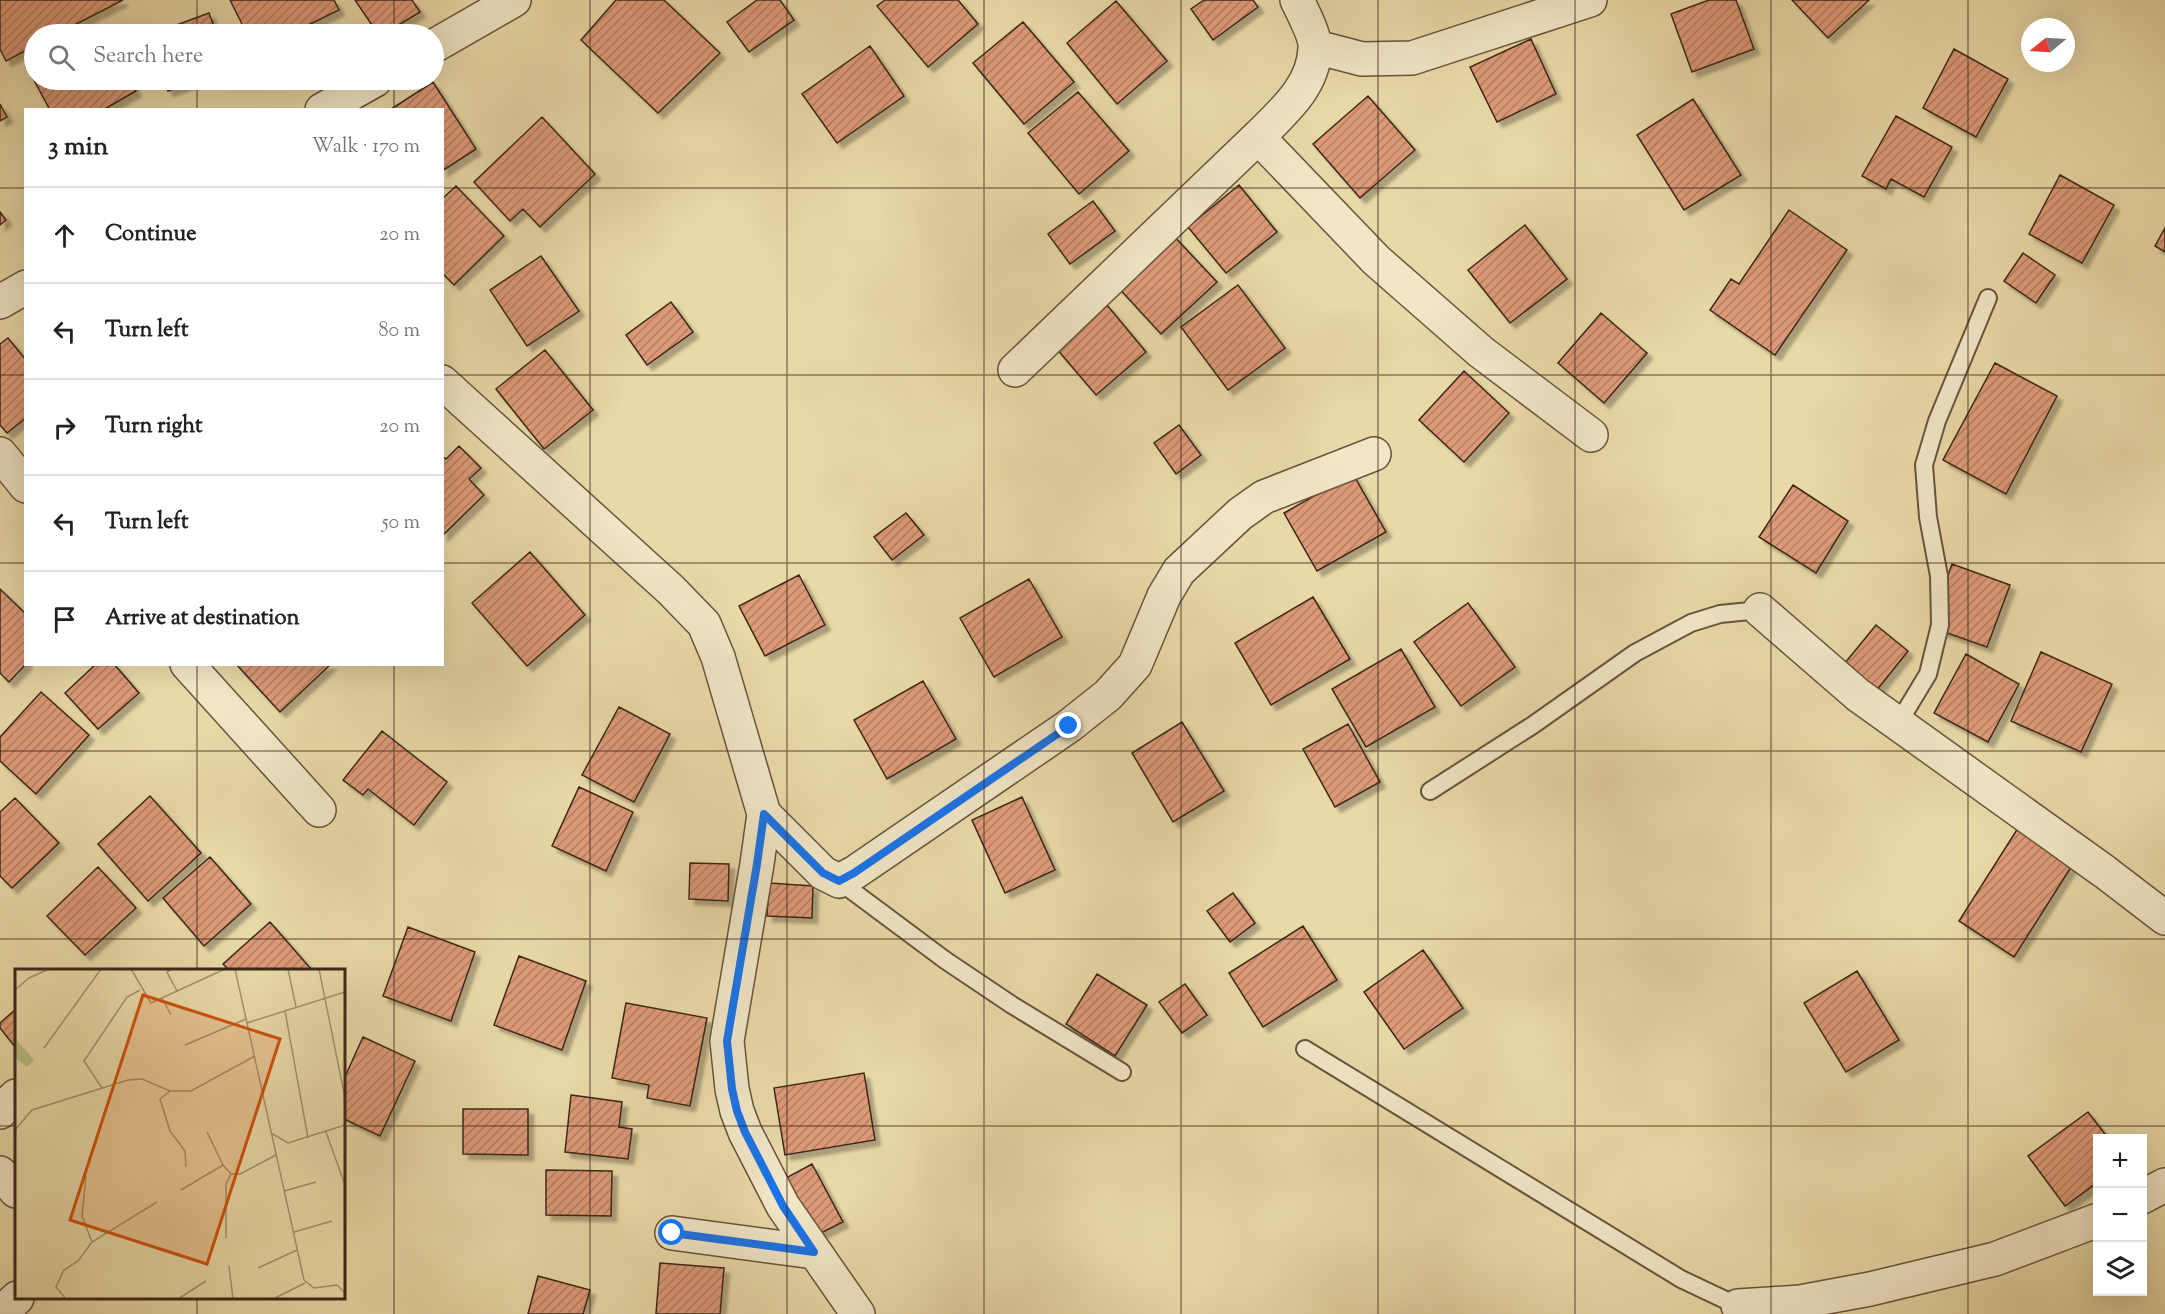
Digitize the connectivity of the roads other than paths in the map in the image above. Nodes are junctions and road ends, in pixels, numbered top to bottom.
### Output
1 (514, 0) edge
2 (1297, 0) edge
3 (1590, 0) edge
4 (1538, 9) edge
5 (444, 40) edge
6 (1316, 47) junction
7 (357, 90) edge
8 (326, 108) edge
9 (1258, 137) junction
10 (24, 287) edge
11 (1988, 298) dead end
12 (0, 302) edge
13 (1015, 370) dead end
14 (444, 384) edge
15 (1592, 435) dead end
16 (1374, 453) dead end
17 (0, 454) edge
18 (24, 484) edge
19 (1761, 610) joint
20 (189, 666) edge
21 (1899, 722) junction
22 (1430, 791) dead end
23 (319, 810) dead end
24 (764, 814) junction
25 (839, 881) junction
26 (2165, 918) edge
27 (1305, 1049) dead end
28 (1122, 1072) dead end
29 (15, 1097) edge
30 (0, 1112) edge
31 (0, 1173) edge
32 (2165, 1185) edge
33 (15, 1190) edge
34 (2147, 1194) edge
35 (2093, 1222) edge
36 (672, 1233) dead end
37 (814, 1252) junction
38 (16, 1299) edge
39 (1732, 1310) edge
40 (1, 1314) edge
41 (858, 1314) edge

1 - 5 street
2 - 6 street
3 - 4 street
4 - 6 street
6 - 9 street
7 - 8 street
9 - 13 street
9 - 15 street
10 - 12 street
11 - 21 lane
14 - 24 street
16 - 25 street
17 - 18 street
19 - 21 street
19 - 22 lane
20 - 23 street
21 - 26 street
24 - 25 street
24 - 37 street
25 - 28 lane
27 - 39 lane
29 - 30 street
31 - 33 street
32 - 34 street
35 - 39 street
36 - 37 street
37 - 41 street
38 - 40 street

